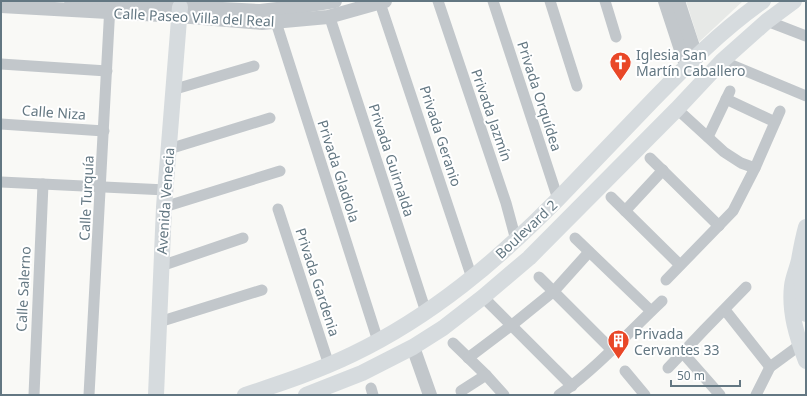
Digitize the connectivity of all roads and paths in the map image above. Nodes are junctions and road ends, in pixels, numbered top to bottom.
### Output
1 (71, 1) edge
2 (335, 1) edge
3 (438, 1) edge
4 (493, 1) edge
5 (550, 1) edge
6 (605, 1) edge
7 (665, 1) edge
8 (678, 1) edge
9 (763, 1) edge
10 (794, 1) edge
11 (383, 2) edge
12 (46, 5) edge
13 (1, 6) edge
14 (110, 8) junction
15 (179, 12) junction
16 (265, 13) edge
17 (328, 17) junction
18 (768, 21) junction
19 (806, 36) edge
20 (616, 37) dead end
21 (691, 61) junction
22 (722, 61) junction
23 (1, 64) edge
24 (254, 66) dead end
25 (107, 71) junction
26 (577, 86) dead end
27 (172, 90) junction
28 (806, 96) edge
29 (677, 109) junction
30 (780, 111) dead end
31 (270, 118) dead end
32 (775, 122) junction
33 (1, 124) edge
34 (104, 131) junction
35 (708, 137) junction
36 (169, 148) junction
37 (650, 158) dead end
38 (755, 168) junction
39 (663, 170) junction
40 (280, 171) dead end
41 (1, 182) edge
42 (43, 184) junction
43 (101, 187) junction
44 (166, 190) junction
45 (611, 197) dead end
46 (558, 199) junction
47 (164, 207) junction
48 (278, 209) dead end
49 (625, 211) junction
50 (719, 226) junction
51 (806, 227) edge
52 (243, 238) dead end
53 (575, 238) dead end
54 (516, 240) junction
55 (589, 252) junction
56 (798, 262) junction
57 (680, 265) junction
58 (161, 266) junction
59 (539, 277) dead end
60 (472, 278) junction
61 (666, 280) dead end
62 (746, 287) dead end
63 (262, 290) dead end
64 (554, 291) junction
65 (483, 297) junction
66 (662, 301) dead end
67 (725, 310) junction
68 (651, 311) junction
69 (426, 312) junction
70 (806, 314) edge
71 (159, 322) junction
72 (512, 325) junction
73 (378, 341) junction
74 (453, 344) dead end
75 (800, 345) junction
76 (413, 347) junction
77 (612, 350) junction
78 (684, 353) junction
79 (468, 358) junction
80 (806, 361) edge
81 (329, 365) junction
82 (770, 367) junction
83 (668, 368) dead end
84 (625, 371) dead end
85 (486, 375) junction
86 (572, 386) junction
87 (461, 391) dead end
88 (322, 392) edge
89 (643, 394) edge
90 (34, 395) edge
91 (89, 395) edge
92 (156, 395) edge
93 (245, 395) edge
94 (306, 395) edge
95 (430, 395) edge
96 (504, 395) edge
97 (559, 395) edge
98 (720, 395) edge
99 (756, 395) edge

1 - 14 street, Calle Paseo Villa del Real
2 - 16 street, Calle Paseo Villa del Real
3 - 54 street, Privada Jazmín
4 - 46 street, Privada Orquídea
5 - 26 street
6 - 20 street
7 - 21 street
8 - 21 street
9 - 21 main road, Boulevard 2
10 - 18 main road, Boulevard 2
11 - 17 street, Calle Paseo Villa del Real
11 - 60 street, Privada Geranio
12 - 13 street, Calle Paseo Villa del Real
12 - 14 street, Calle Paseo Villa del Real
14 - 15 street, Calle Paseo Villa del Real
14 - 25 street, Calle Turquía
15 - 16 street, Calle Paseo Villa del Real
15 - 27 main road, Avenida Venecia
16 - 17 street, Calle Paseo Villa del Real
16 - 73 street, Privada Gladiola
17 - 69 street, Privada Guirnalda
18 - 19 street
18 - 22 main road, Boulevard 2
21 - 46 main road, Boulevard 2
22 - 28 street
22 - 29 main road, Boulevard 2
23 - 25 street
24 - 27 street
25 - 34 street, Calle Turquía
27 - 36 main road, Avenida Venecia
29 - 35 street
29 - 65 main road, Boulevard 2
30 - 32 street
31 - 36 street
32 - 35 street
32 - 38 street
33 - 34 street, Calle Niza
34 - 43 street, Calle Turquía
35 - 38 street
36 - 44 main road, Avenida Venecia
37 - 39 street
38 - 50 street
39 - 49 street
39 - 50 street
40 - 47 street
41 - 42 street
42 - 43 street
42 - 90 street, Calle Salerno
43 - 44 street
43 - 91 street, Calle Turquía
44 - 47 main road, Avenida Venecia
45 - 49 street
46 - 54 main road, Boulevard 2
47 - 58 main road, Avenida Venecia
48 - 81 street, Privada Gardenia
49 - 57 street
50 - 57 street
51 - 56 main road
52 - 58 street
53 - 55 street
54 - 60 main road, Boulevard 2
55 - 64 street
55 - 68 street
56 - 70 main road
56 - 75 main road
57 - 61 street
58 - 71 main road, Avenida Venecia
59 - 64 street
60 - 69 main road, Boulevard 2
62 - 67 street
63 - 71 street
64 - 72 street
64 - 77 street
65 - 72 street
65 - 76 main road, Boulevard 2
66 - 68 street
67 - 78 street
67 - 82 street
68 - 77 street
69 - 73 main road, Boulevard 2
71 - 92 main road, Avenida Venecia
72 - 79 street
72 - 86 street
73 - 81 main road, Boulevard 2
74 - 79 street
75 - 80 main road
75 - 82 street
76 - 88 main road, Boulevard 2
76 - 95 street
77 - 86 street
78 - 83 street
78 - 98 street
79 - 85 street
81 - 93 main road, Boulevard 2
82 - 99 street
84 - 89 street
85 - 87 street
85 - 96 street
86 - 97 street
88 - 94 main road, Boulevard 2

